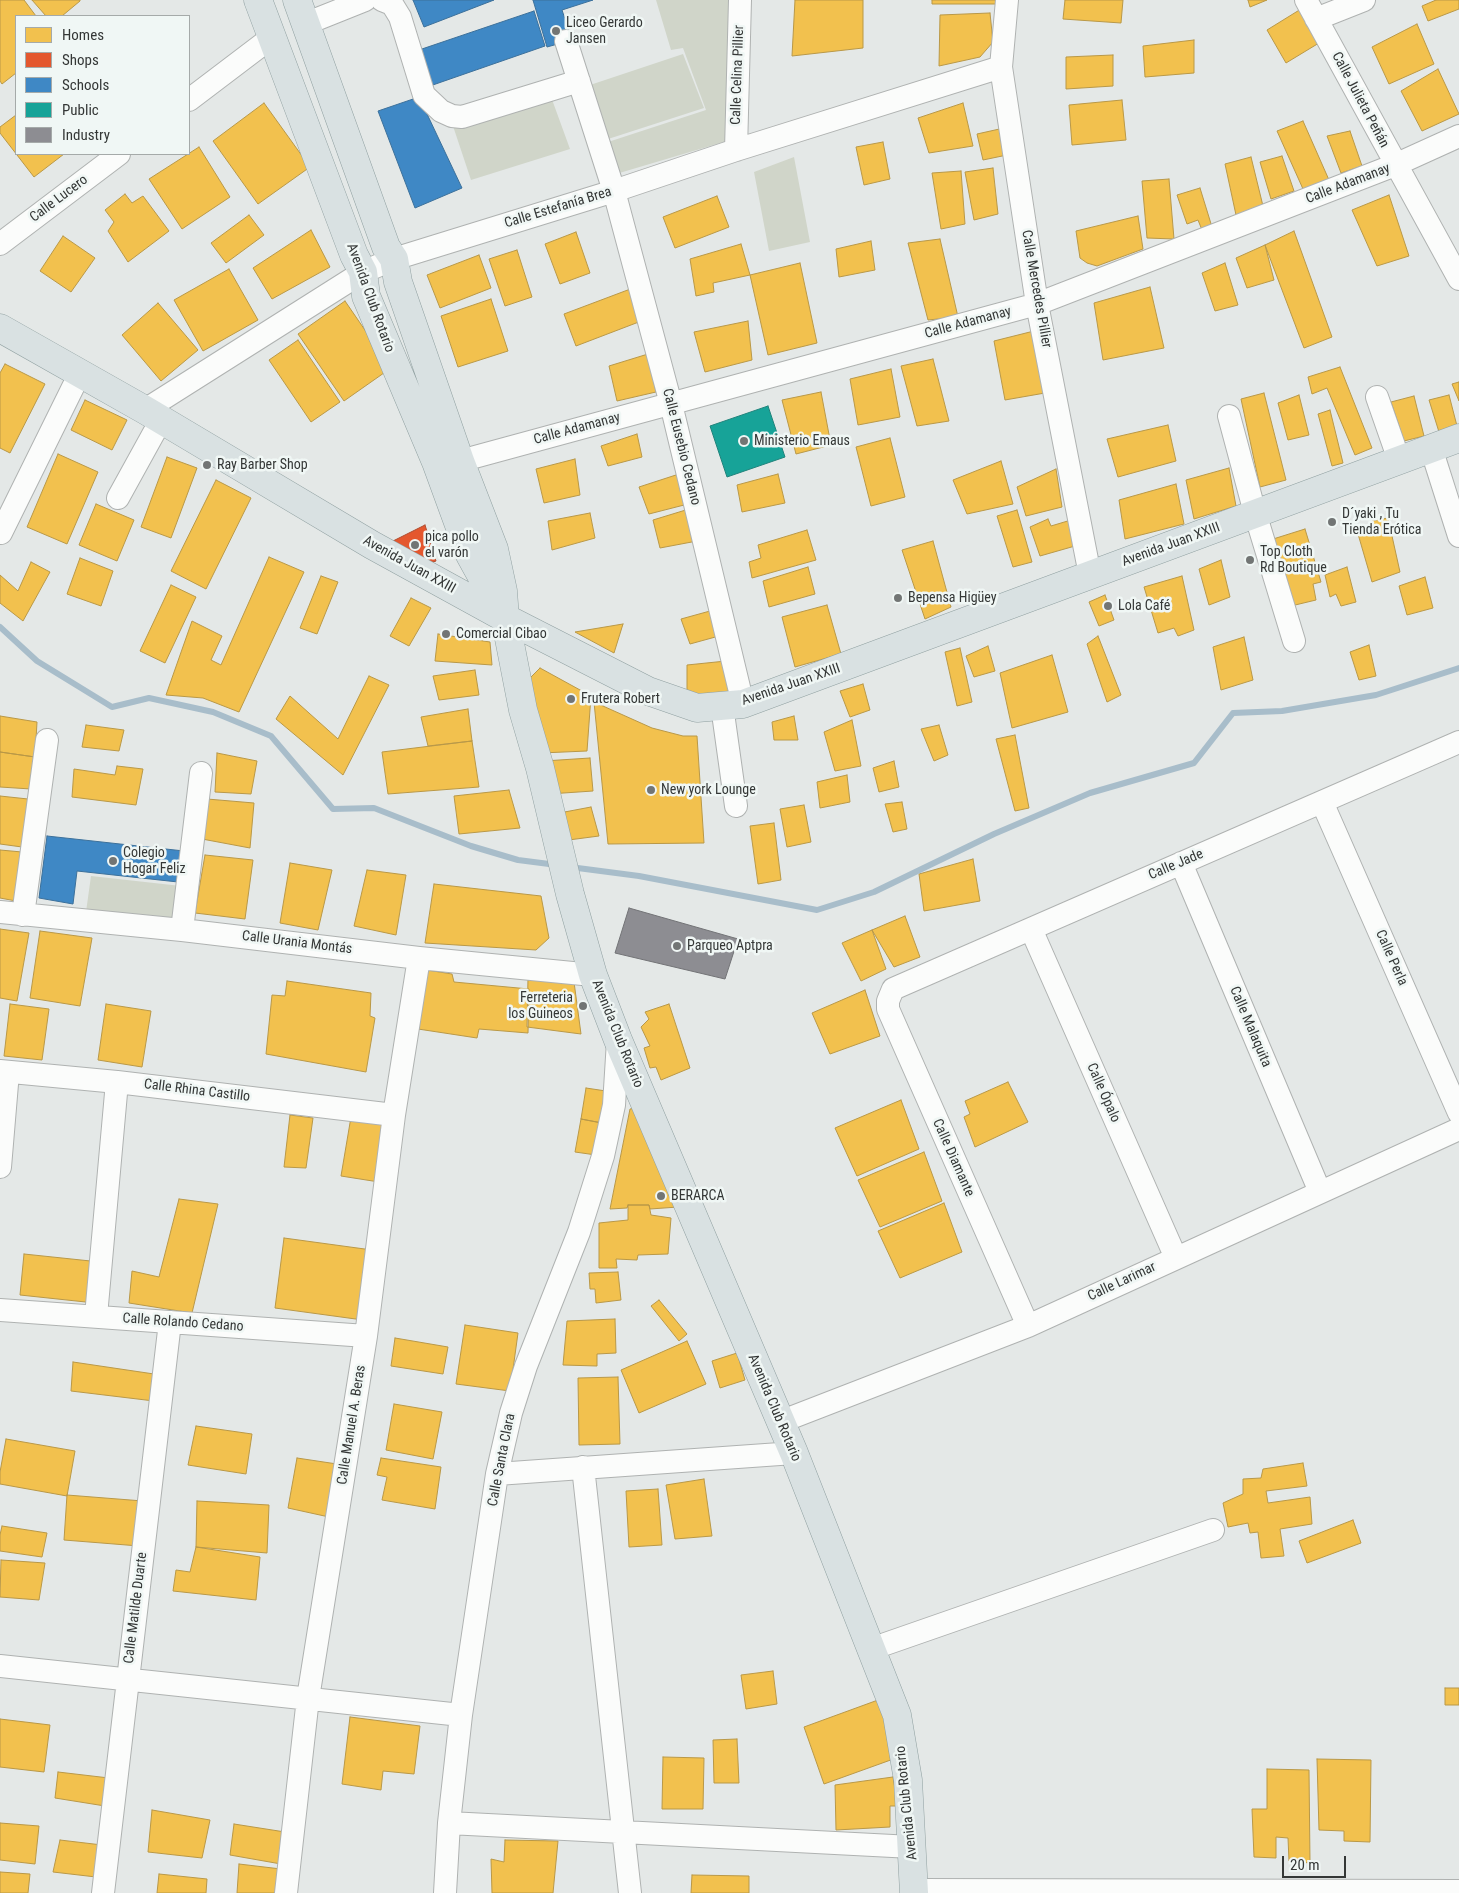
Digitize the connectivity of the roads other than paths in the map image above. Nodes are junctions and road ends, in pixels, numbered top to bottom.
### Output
1 (258, 0) edge
2 (365, 0) edge
3 (382, 0) edge
4 (740, 0) edge
5 (1007, 0) edge
6 (1364, 0) edge
7 (1311, 9) edge
8 (301, 12) edge
9 (272, 37) junction
10 (566, 41) dead end
11 (1001, 67) junction
12 (579, 81) junction
13 (190, 99) edge
14 (1459, 136) edge
15 (736, 150) junction
16 (117, 155) edge
17 (1395, 165) junction
18 (614, 191) junction
19 (0, 244) edge
20 (394, 259) junction
21 (362, 272) junction
22 (1459, 279) edge
23 (1037, 304) junction
24 (0, 328) edge
25 (80, 373) junction
26 (1377, 397) dead end
27 (671, 404) junction
28 (153, 415) junction
29 (1229, 416) dead end
30 (1459, 438) edge
31 (1431, 448) junction
32 (1399, 460) junction
33 (460, 461) junction
34 (118, 498) dead end
35 (1255, 514) junction
36 (1, 532) edge
37 (1459, 536) edge
38 (1090, 575) junction
39 (505, 618) junction
40 (1294, 641) dead end
41 (733, 705) junction
42 (47, 740) dead end
43 (1459, 742) edge
44 (201, 773) dead end
45 (1322, 802) junction
46 (736, 806) dead end
47 (1181, 863) junction
48 (0, 912) edge
49 (23, 915) junction
50 (1031, 929) junction
51 (182, 930) junction
52 (419, 958) junction
53 (593, 974) junction
54 (893, 989) joint
55 (618, 1040) junction
56 (4, 1071) edge
57 (117, 1082) junction
58 (1459, 1113) edge
59 (394, 1115) junction
60 (1459, 1129) edge
61 (0, 1167) edge
62 (1320, 1192) junction
63 (1176, 1258) junction
64 (0, 1310) edge
65 (96, 1316) junction
66 (170, 1322) junction
67 (1028, 1326) junction
68 (366, 1336) junction
69 (780, 1422) junction
70 (794, 1453) junction
71 (583, 1467) junction
72 (497, 1474) junction
73 (1212, 1530) dead end
74 (871, 1650) junction
75 (0, 1666) edge
76 (127, 1679) junction
77 (308, 1698) junction
78 (461, 1715) junction
79 (449, 1823) junction
80 (624, 1833) junction
81 (912, 1847) junction
82 (914, 1891) edge
83 (1459, 1891) edge
84 (1133, 1892) edge
85 (103, 1893) edge
86 (286, 1893) edge
87 (445, 1893) edge
88 (630, 1893) edge

1 - 9 main road, Avenida Club Rotario
2 - 8 street
3 - 12 street
4 - 15 street, Calle Celina Pillier
5 - 11 street, Calle Mercedes Pillier
6 - 7 street
7 - 17 street, Calle Julieta Peñán
8 - 20 main road, Avenida Club Rotario
9 - 13 street
9 - 21 main road, Avenida Club Rotario
10 - 12 street, Calle Eusebio Cedano
11 - 15 street, Calle Estefanía Brea
11 - 23 street, Calle Mercedes Pillier
12 - 18 street, Calle Eusebio Cedano
14 - 17 street, Calle Adamanay
15 - 18 street, Calle Estefanía Brea
16 - 19 street, Calle Lucero
17 - 22 street, Calle Julieta Peñán
17 - 23 street, Calle Adamanay
18 - 20 street, Calle Estefanía Brea
18 - 27 street, Calle Eusebio Cedano
20 - 21 street, Calle Estefanía Brea
20 - 33 main road, Avenida Club Rotario
21 - 28 street, Calle Estefanía Brea
21 - 39 main road, Avenida Club Rotario
23 - 27 street, Calle Adamanay
23 - 38 street, Calle Mercedes Pillier
24 - 25 main road, Avenida Juan XXIII
25 - 28 main road, Avenida Juan XXIII
25 - 36 street
26 - 32 street
27 - 33 street, Calle Adamanay
27 - 41 street, Calle Eusebio Cedano
28 - 34 street
28 - 39 main road, Avenida Juan XXIII
29 - 35 street
30 - 31 main road, Avenida Juan XXIII
31 - 32 main road, Avenida Juan XXIII
31 - 37 street
32 - 35 main road, Avenida Juan XXIII
33 - 39 main road, Avenida Club Rotario
35 - 38 main road, Avenida Juan XXIII
35 - 40 street
38 - 41 main road, Avenida Juan XXIII
39 - 41 main road, Avenida Juan XXIII
39 - 53 main road, Avenida Club Rotario
41 - 46 street, Calle Eusebio Cedano
42 - 49 street
43 - 45 street, Calle Jade
44 - 51 street
45 - 47 street, Calle Jade
45 - 58 street, Calle Perla
47 - 50 street, Calle Jade
47 - 62 street, Calle Malaquita
48 - 49 street, Calle Urania Montás
49 - 51 street, Calle Urania Montás
50 - 54 street, Calle Jade
50 - 63 street, Calle Ópalo
51 - 52 street, Calle Urania Montás
52 - 53 street, Calle Urania Montás
52 - 59 street, Calle Manuel A. Beras
53 - 55 main road, Avenida Club Rotario
54 - 67 street, Calle Diamante
55 - 69 main road, Avenida Club Rotario
55 - 72 street, Calle Santa Clara
56 - 57 street, Calle Rhina Castillo
56 - 61 street
57 - 59 street, Calle Rhina Castillo
57 - 65 street
59 - 68 street, Calle Manuel A. Beras
60 - 62 street, Calle Larimar
62 - 63 street, Calle Larimar
63 - 67 street, Calle Larimar
64 - 65 street, Calle Rolando Cedano
65 - 66 street, Calle Rolando Cedano
66 - 68 street, Calle Rolando Cedano
66 - 76 street, Calle Matilde Duarte
67 - 69 street, Calle Larimar
68 - 77 street, Calle Manuel A. Beras
69 - 70 main road, Avenida Club Rotario
70 - 71 street
70 - 74 main road, Avenida Club Rotario
71 - 72 street
71 - 80 street
72 - 78 street, Calle Santa Clara
73 - 74 street
74 - 81 main road, Avenida Club Rotario
75 - 76 street
76 - 77 street
76 - 85 street, Calle Matilde Duarte
77 - 78 street
77 - 86 street, Calle Manuel A. Beras
78 - 79 street, Calle Santa Clara
79 - 80 street
79 - 87 street, Calle Santa Clara
80 - 81 street
80 - 88 street
81 - 82 main road, Avenida Club Rotario
82 - 84 street
83 - 84 street

